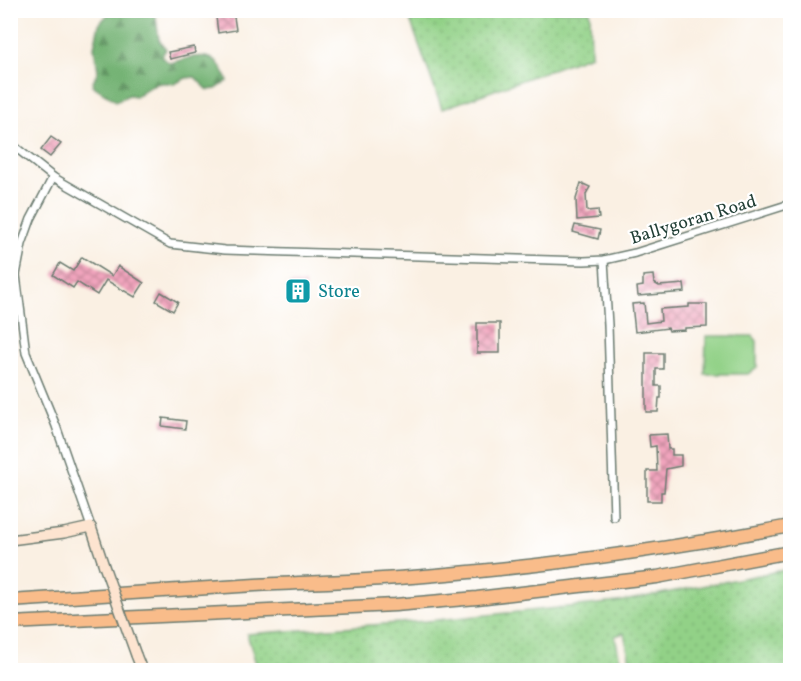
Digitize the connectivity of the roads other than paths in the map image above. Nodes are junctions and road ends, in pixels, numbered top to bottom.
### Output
1 (10, 142) edge
2 (53, 177) junction
3 (790, 204) edge
4 (604, 260) junction
5 (614, 517) dead end
6 (790, 526) edge
7 (92, 527) junction
8 (10, 540) edge
9 (790, 552) edge
10 (10, 601) edge
11 (10, 623) edge
12 (142, 670) edge

1 - 2 street, Ballygoran Road
2 - 4 street, Ballygoran Road
2 - 7 street
3 - 4 street, Ballygoran Road
4 - 5 street
6 - 10 highway
7 - 8 main road
7 - 12 main road, bridge
9 - 11 highway

